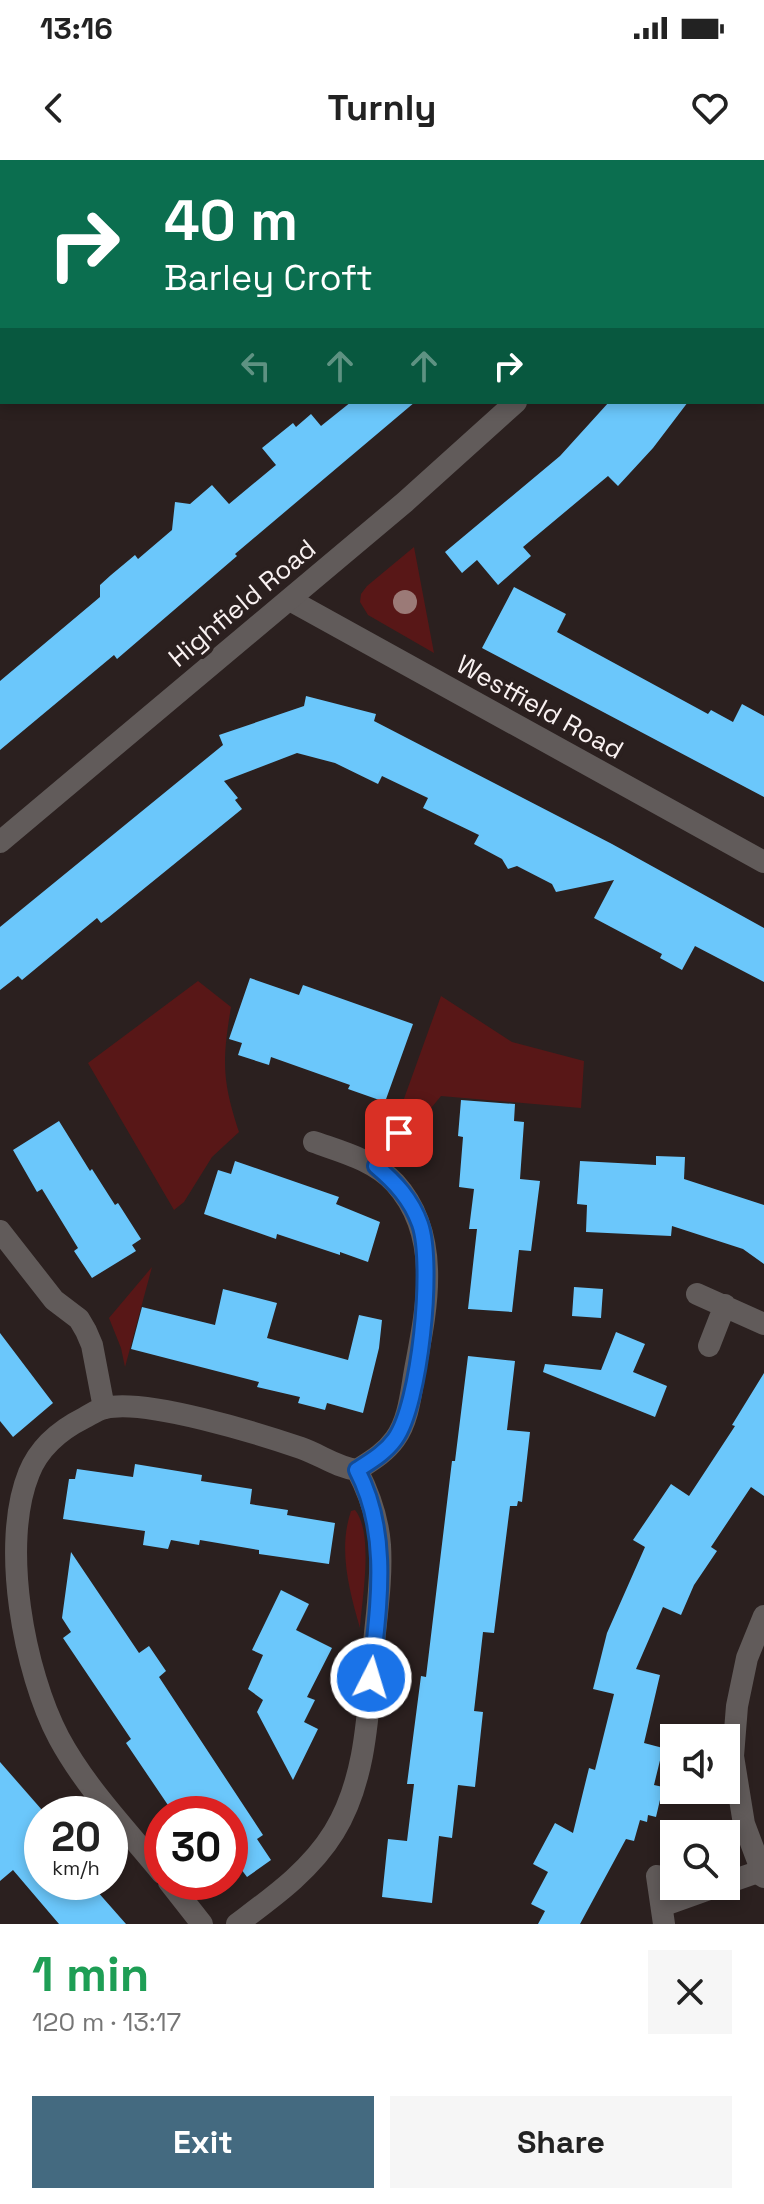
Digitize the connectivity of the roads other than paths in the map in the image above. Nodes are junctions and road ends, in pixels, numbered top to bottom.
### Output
1 (514, 404) edge
2 (290, 600) junction
3 (0, 842) edge
4 (764, 862) edge
5 (399, 1133) dead end
6 (314, 1142) dead end
7 (376, 1166) junction
8 (0, 1231) edge
9 (697, 1294) dead end
10 (725, 1305) junction
11 (764, 1324) edge
12 (709, 1346) dead end
13 (104, 1408) junction
14 (357, 1470) junction
15 (8, 1572) edge
16 (764, 1616) edge
17 (144, 1852) edge
18 (762, 1874) edge
19 (657, 1876) dead end
20 (740, 1880) edge
21 (183, 1900) edge
22 (691, 1900) edge
23 (663, 1915) edge
24 (202, 1924) edge
25 (237, 1924) edge

1 - 2 street, Highfield Road
2 - 3 street, Highfield Road
2 - 4 street, Westfield Road
5 - 7 street
6 - 7 street
7 - 14 street
8 - 13 street
9 - 10 street
10 - 11 street
10 - 12 street
13 - 14 street
13 - 15 street
14 - 25 street
15 - 17 street
16 - 18 street
18 - 20 street
19 - 23 street
21 - 24 street
22 - 23 street

